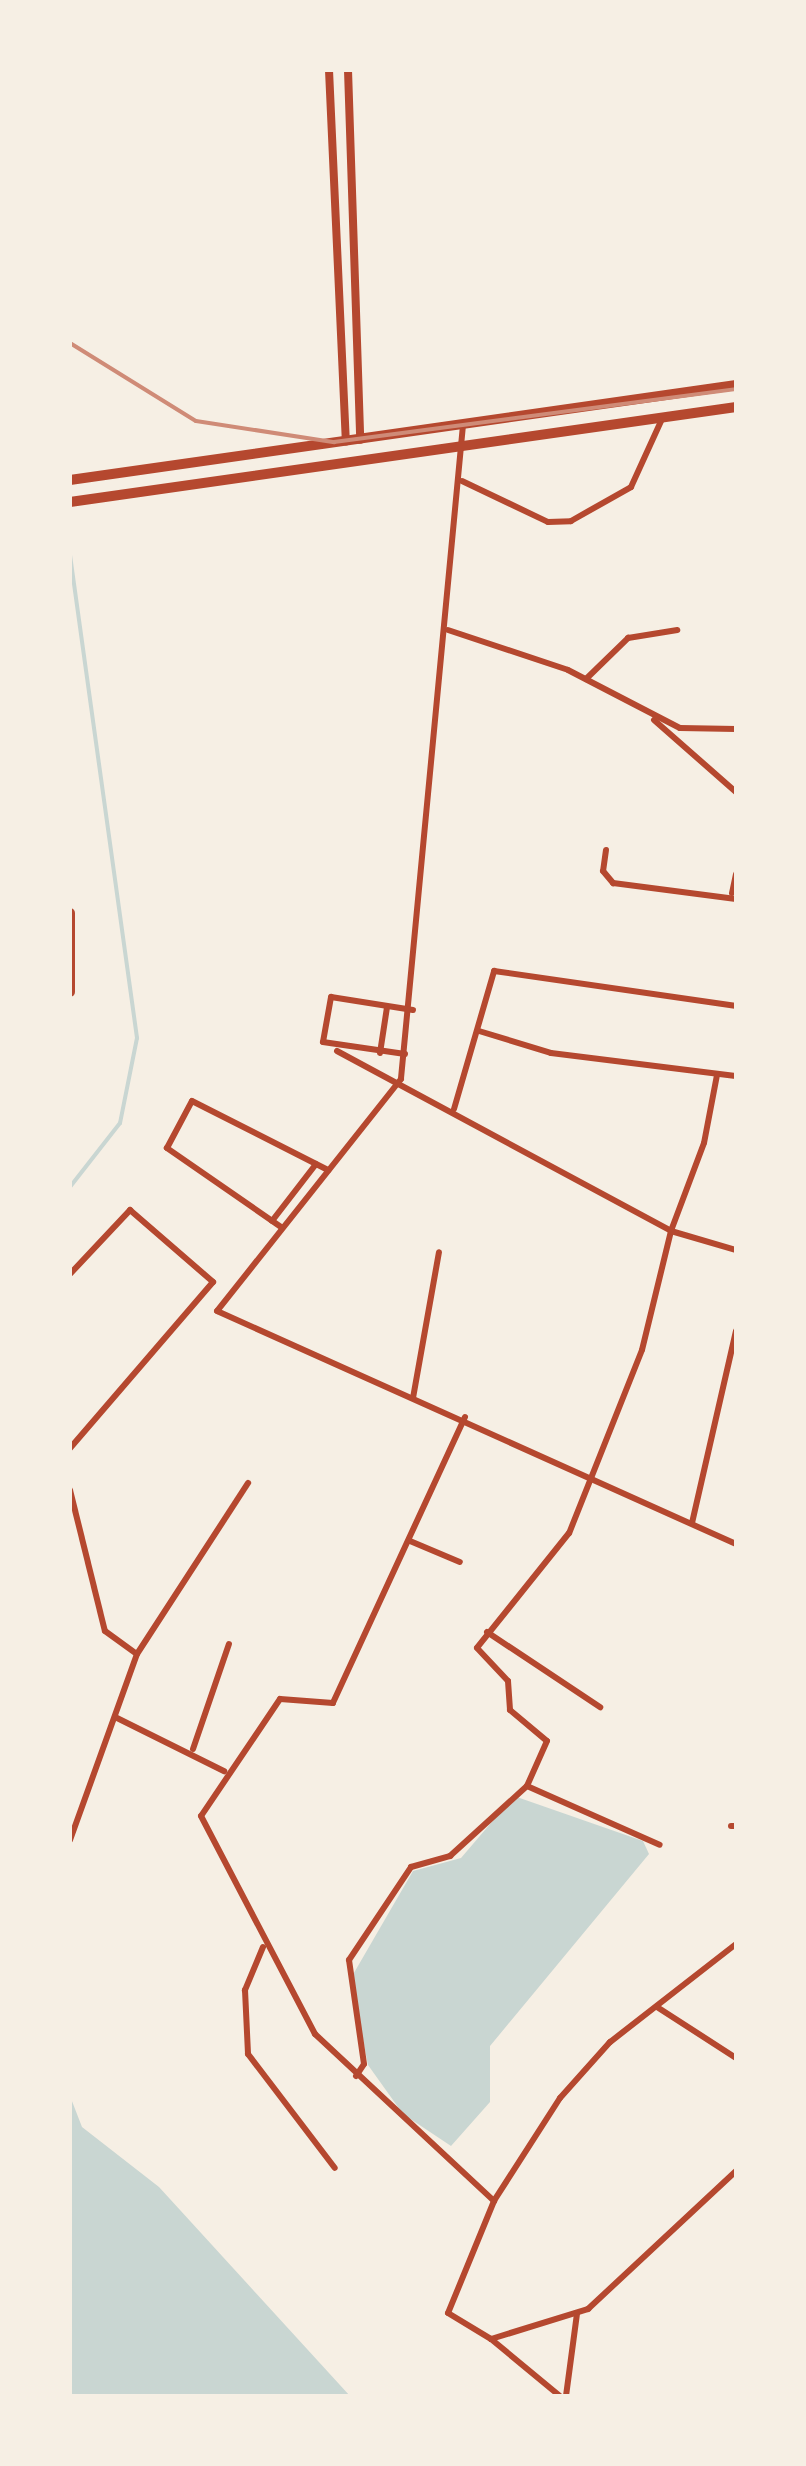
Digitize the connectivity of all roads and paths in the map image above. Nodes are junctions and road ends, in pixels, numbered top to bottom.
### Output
1 (329, 70) edge
2 (348, 70) edge
3 (736, 385) edge
4 (736, 407) edge
5 (662, 418) junction
6 (463, 424) junction
7 (360, 440) junction
8 (346, 442) junction
9 (466, 446) junction
10 (70, 480) edge
11 (462, 481) junction
12 (70, 502) edge
13 (448, 630) junction
14 (677, 630) dead end
15 (586, 679) junction
16 (653, 719) junction
17 (736, 729) edge
18 (736, 792) edge
19 (606, 850) dead end
20 (736, 874) edge
21 (733, 894) edge
22 (70, 912) edge
23 (70, 992) edge
24 (736, 1006) edge
25 (388, 1008) junction
26 (413, 1010) junction
27 (479, 1031) junction
28 (337, 1050) dead end
29 (380, 1053) junction
30 (405, 1054) junction
31 (717, 1075) junction
32 (736, 1076) edge
33 (401, 1080) junction
34 (454, 1110) junction
35 (316, 1164) junction
36 (328, 1170) junction
37 (272, 1221) junction
38 (281, 1228) junction
39 (671, 1231) junction
40 (736, 1250) edge
41 (440, 1252) dead end
42 (70, 1274) edge
43 (736, 1332) edge
44 (412, 1398) junction
45 (464, 1417) junction
46 (70, 1448) edge
47 (589, 1472) junction
48 (248, 1484) dead end
49 (70, 1490) edge
50 (692, 1523) junction
51 (410, 1541) junction
52 (736, 1544) edge
53 (460, 1562) dead end
54 (487, 1632) junction
55 (229, 1644) dead end
56 (137, 1654) junction
57 (600, 1707) dead end
58 (115, 1717) junction
59 (193, 1749) junction
60 (224, 1772) junction
61 (527, 1786) junction
62 (70, 1840) edge
63 (660, 1845) dead end
64 (736, 1944) edge
65 (263, 1946) junction
66 (658, 2007) junction
67 (736, 2058) edge
68 (356, 2076) junction
69 (335, 2168) dead end
70 (736, 2171) edge
71 (494, 2201) junction
72 (577, 2314) junction
73 (492, 2339) junction
74 (563, 2396) edge

1 - 8 street
2 - 7 street
3 - 6 main road
4 - 5 main road
5 - 9 main road
5 - 11 street
6 - 7 main road
6 - 9 street
7 - 8 main road
8 - 10 main road
9 - 11 street
9 - 12 main road
11 - 13 street
13 - 15 street
13 - 26 street
14 - 15 street
15 - 16 street
16 - 17 street
16 - 18 street
19 - 21 street
20 - 21 street
22 - 23 main road
24 - 27 street
25 - 26 street
25 - 29 street
25 - 29 street
26 - 30 street
27 - 31 street
27 - 34 street
28 - 33 street
29 - 30 street
30 - 33 street
31 - 32 street
31 - 39 street
33 - 34 street
33 - 36 street
34 - 39 street
35 - 36 street
35 - 37 street
35 - 37 street
36 - 38 street
37 - 38 street
38 - 44 street
39 - 40 street
39 - 47 street
41 - 44 street
42 - 46 street
43 - 50 street
44 - 45 street
45 - 47 street
45 - 51 street
47 - 50 street
47 - 54 street
48 - 56 street
49 - 56 street
50 - 52 street
51 - 53 street
51 - 60 street
54 - 57 street
54 - 61 street
55 - 59 street
56 - 58 street
58 - 59 street
58 - 62 street
59 - 60 street
60 - 65 street
61 - 63 street
61 - 68 street
64 - 66 street
65 - 68 street
65 - 69 street
66 - 67 street
66 - 71 street
68 - 71 street
70 - 72 street
71 - 73 street
72 - 73 street
72 - 74 street
73 - 74 street

